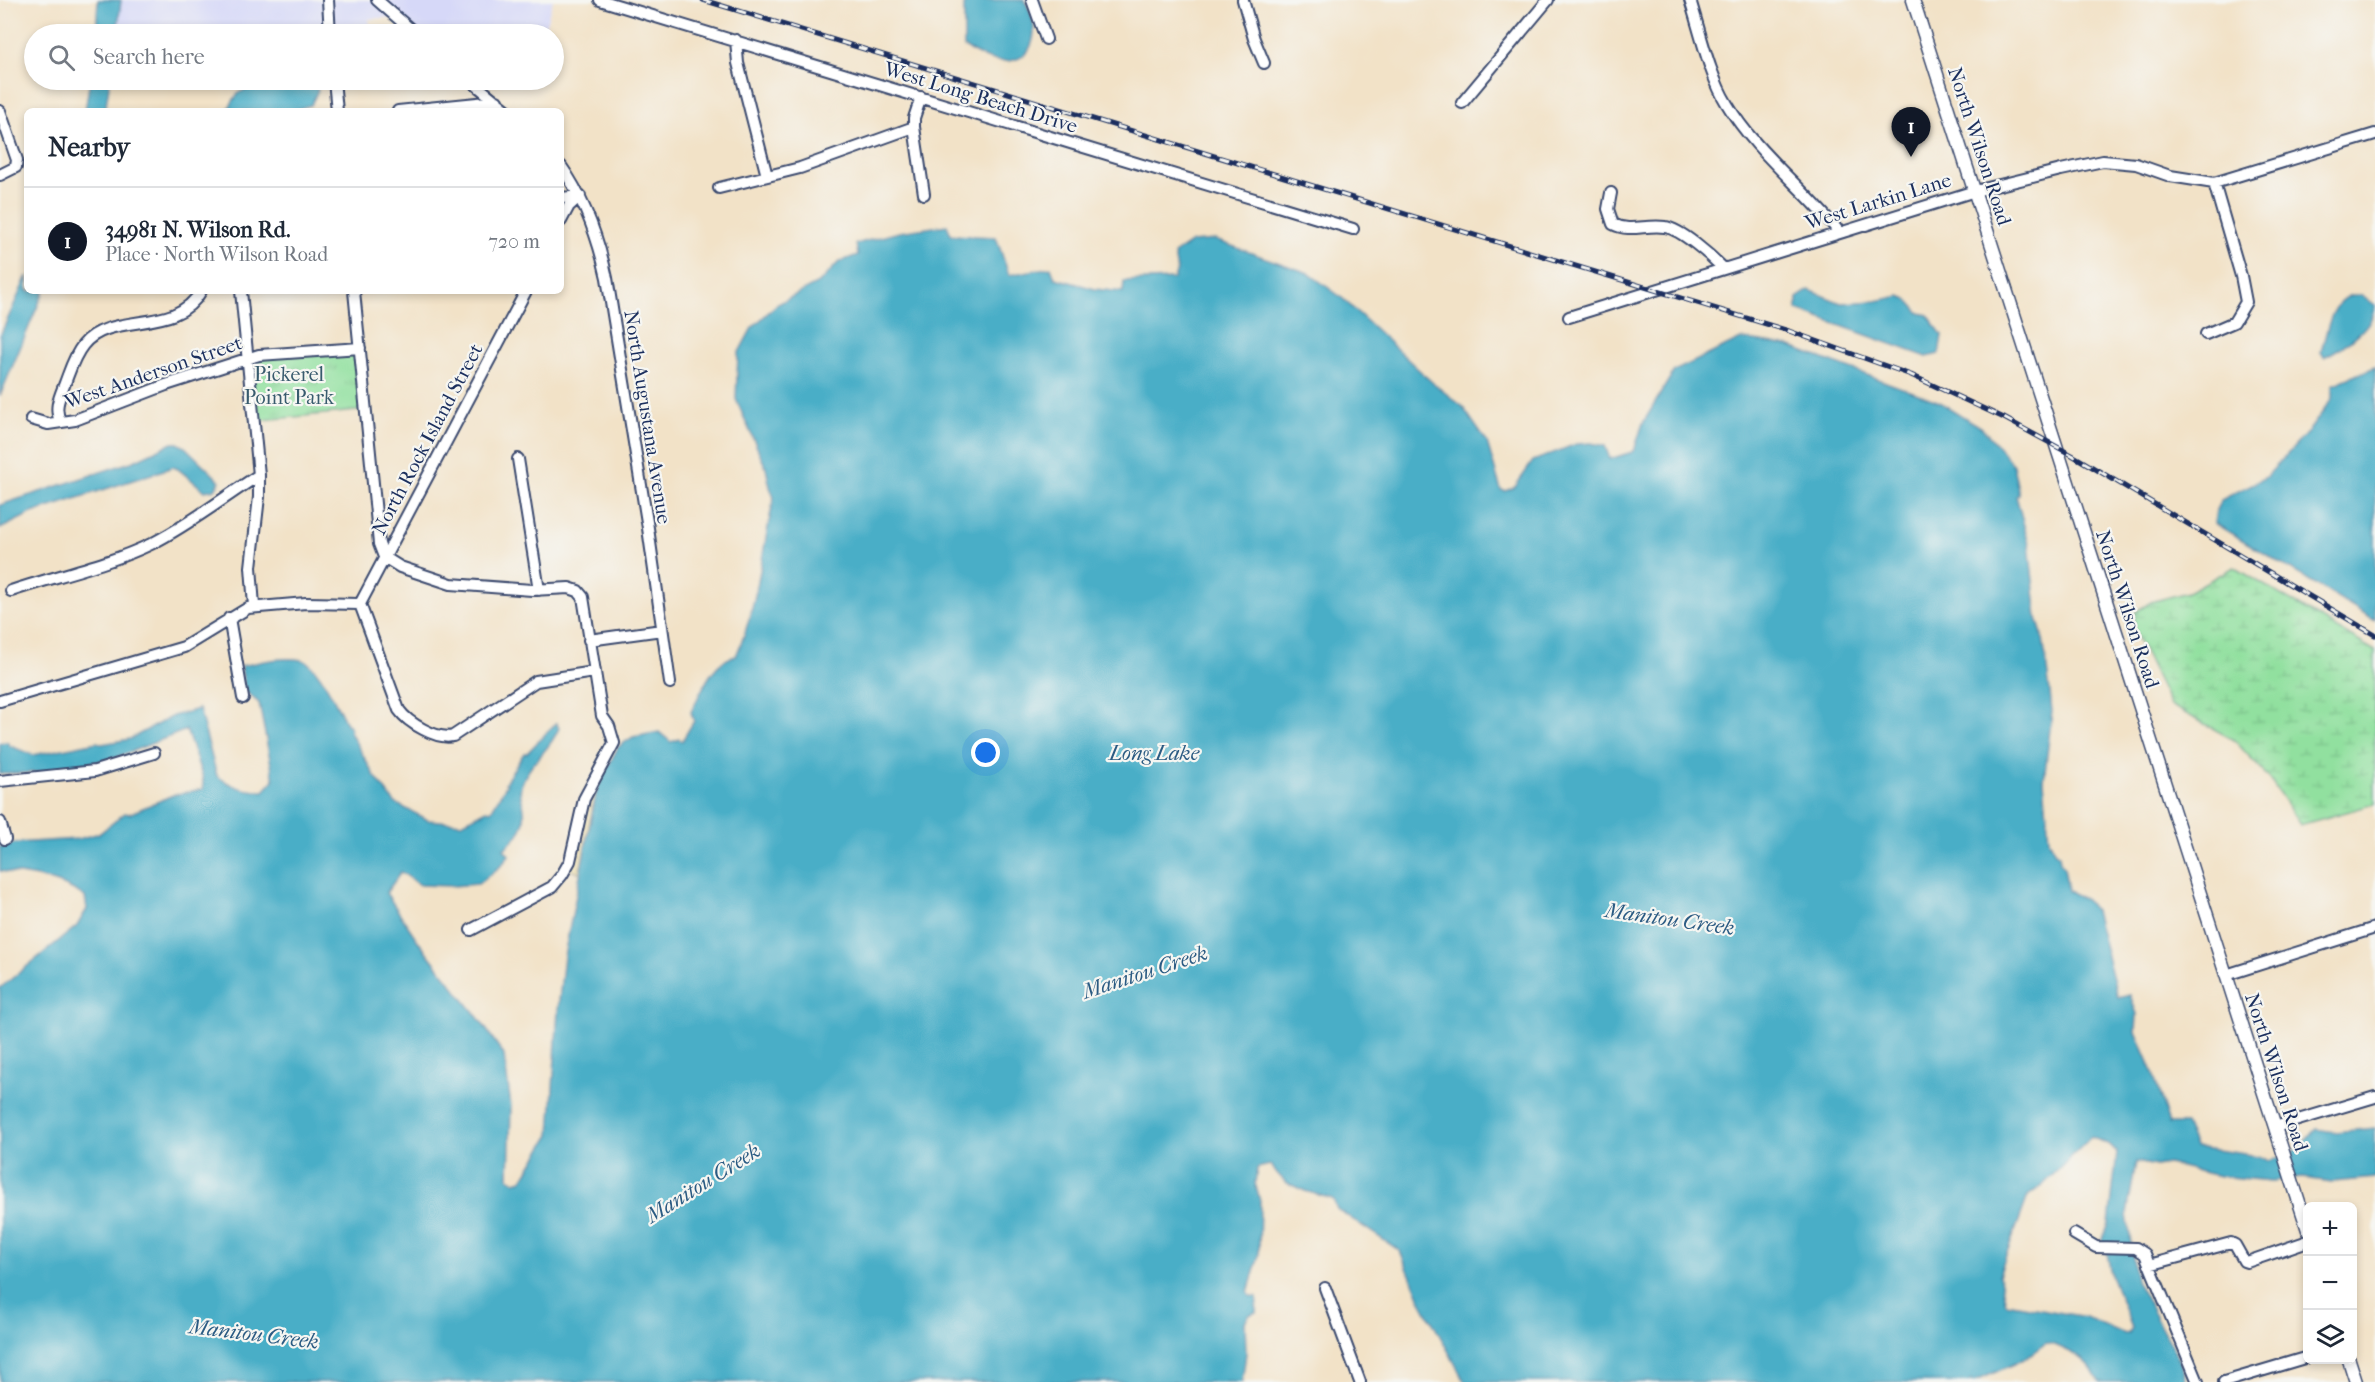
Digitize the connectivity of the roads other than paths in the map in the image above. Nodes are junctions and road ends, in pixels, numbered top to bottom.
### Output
1 (328, 0) edge
2 (377, 0) edge
3 (600, 0) edge
4 (1032, 0) edge
5 (1243, 0) edge
6 (1548, 0) edge
7 (1690, 0) edge
8 (1913, 0) edge
9 (329, 24) edge
10 (405, 24) edge
11 (1046, 39) dead end
12 (736, 40) junction
13 (1264, 63) dead end
14 (335, 90) edge
15 (483, 90) edge
16 (921, 97) junction
17 (497, 101) junction
18 (1462, 103) dead end
19 (337, 108) edge
20 (428, 108) edge
21 (505, 108) edge
22 (0, 111) edge
23 (914, 127) junction
24 (2375, 134) edge
25 (564, 171) edge
26 (0, 174) edge
27 (767, 176) junction
28 (2214, 183) junction
29 (718, 188) dead end
30 (1975, 191) junction
31 (1611, 193) dead end
32 (924, 194) dead end
33 (580, 196) junction
34 (564, 198) edge
35 (564, 215) edge
36 (1353, 229) dead end
37 (1839, 232) junction
38 (1723, 268) junction
39 (199, 294) edge
40 (241, 294) edge
41 (354, 294) edge
42 (524, 294) edge
43 (1569, 317) dead end
44 (2206, 334) dead end
45 (360, 348) junction
46 (248, 359) junction
47 (31, 419) dead end
48 (61, 422) junction
49 (518, 459) dead end
50 (259, 475) junction
51 (384, 557) junction
52 (539, 590) junction
53 (11, 591) dead end
54 (360, 604) junction
55 (254, 606) junction
56 (229, 618) junction
57 (662, 630) junction
58 (589, 640) junction
59 (594, 672) junction
60 (670, 683) dead end
61 (243, 698) dead end
62 (0, 700) edge
63 (154, 753) dead end
64 (0, 781) edge
65 (0, 822) edge
66 (5, 840) dead end
67 (2375, 928) edge
68 (471, 930) dead end
69 (2226, 975) junction
70 (2375, 1097) edge
71 (2276, 1133) junction
72 (2303, 1216) edge
73 (2074, 1234) dead end
74 (2303, 1242) edge
75 (2149, 1265) junction
76 (1325, 1288) dead end
77 (2303, 1358) edge
78 (2351, 1364) edge
79 (1360, 1382) edge
80 (2198, 1382) edge
81 (2224, 1382) edge
82 (2356, 1382) edge

1 - 9 street
2 - 10 street
3 - 12 street, West Long Beach Drive
4 - 11 street
5 - 13 street
6 - 18 street
7 - 37 street
8 - 30 street, North Wilson Road
12 - 16 street, West Long Beach Drive
12 - 27 street
14 - 19 street
15 - 17 street
16 - 23 street
16 - 36 street, West Long Beach Drive
17 - 20 street
17 - 21 street
22 - 26 street
23 - 27 street
23 - 32 street
24 - 28 street, West Larkin Lane
25 - 33 street, North Augustana Avenue
27 - 29 street
28 - 30 street, West Larkin Lane
28 - 44 street
30 - 37 street, West Larkin Lane
30 - 69 street, North Wilson Road
31 - 38 street
33 - 34 street
33 - 35 street
33 - 57 street, North Augustana Avenue
37 - 38 street, West Larkin Lane
38 - 43 street, West Larkin Lane
39 - 48 street
40 - 46 street
41 - 45 street
42 - 51 street, North Rock Island Street
45 - 46 street, West Anderson Street
45 - 51 street
46 - 48 street, West Anderson Street
46 - 50 street
47 - 48 street, West Anderson Street
49 - 52 street
50 - 53 street
50 - 55 street
51 - 52 street
51 - 54 street, North Rock Island Street
52 - 58 street
54 - 55 street
54 - 59 street
55 - 56 street
56 - 61 street
56 - 62 street
57 - 58 street
57 - 60 street, North Augustana Avenue
58 - 59 street
59 - 68 street
63 - 64 street
65 - 66 street
67 - 69 street
69 - 71 street, North Wilson Road
70 - 71 street
71 - 72 street, North Wilson Road
73 - 75 street
74 - 75 street
75 - 80 street
76 - 79 street
77 - 81 street
78 - 82 street

